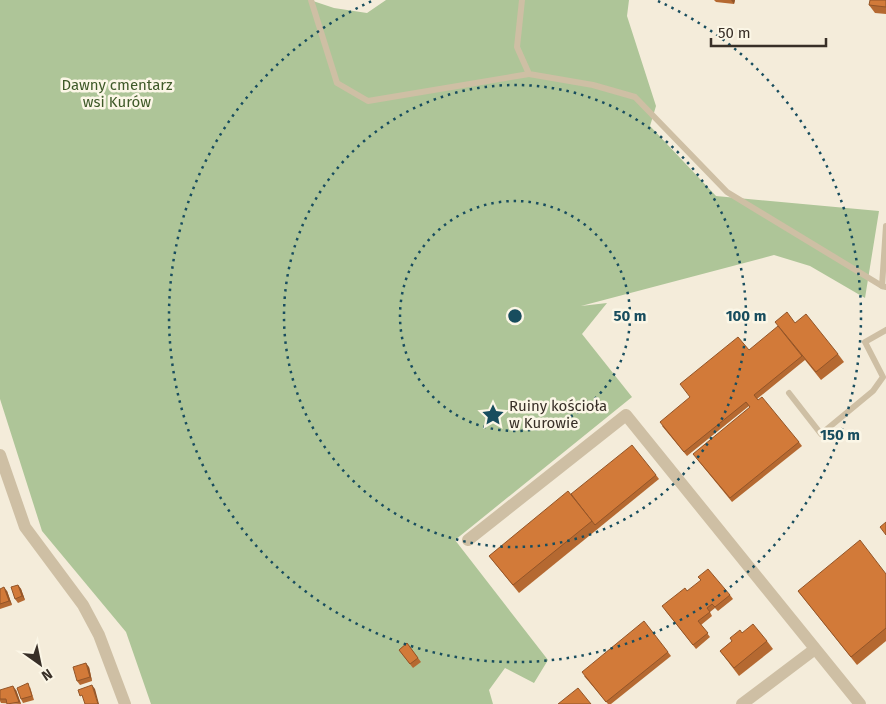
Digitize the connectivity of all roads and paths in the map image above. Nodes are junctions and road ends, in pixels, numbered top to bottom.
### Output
1 (311, 0) edge
2 (522, 0) edge
3 (529, 74) junction
4 (886, 226) edge
5 (884, 286) edge
6 (886, 330) edge
7 (790, 392) dead end
8 (0, 455) edge
9 (468, 540) dead end
10 (815, 649) junction
11 (125, 704) edge
12 (742, 704) edge
13 (860, 704) edge

1 - 3 lane
2 - 3 lane
3 - 5 lane
4 - 5 lane
6 - 7 lane
8 - 11 street
9 - 10 street
10 - 12 street
10 - 13 street

